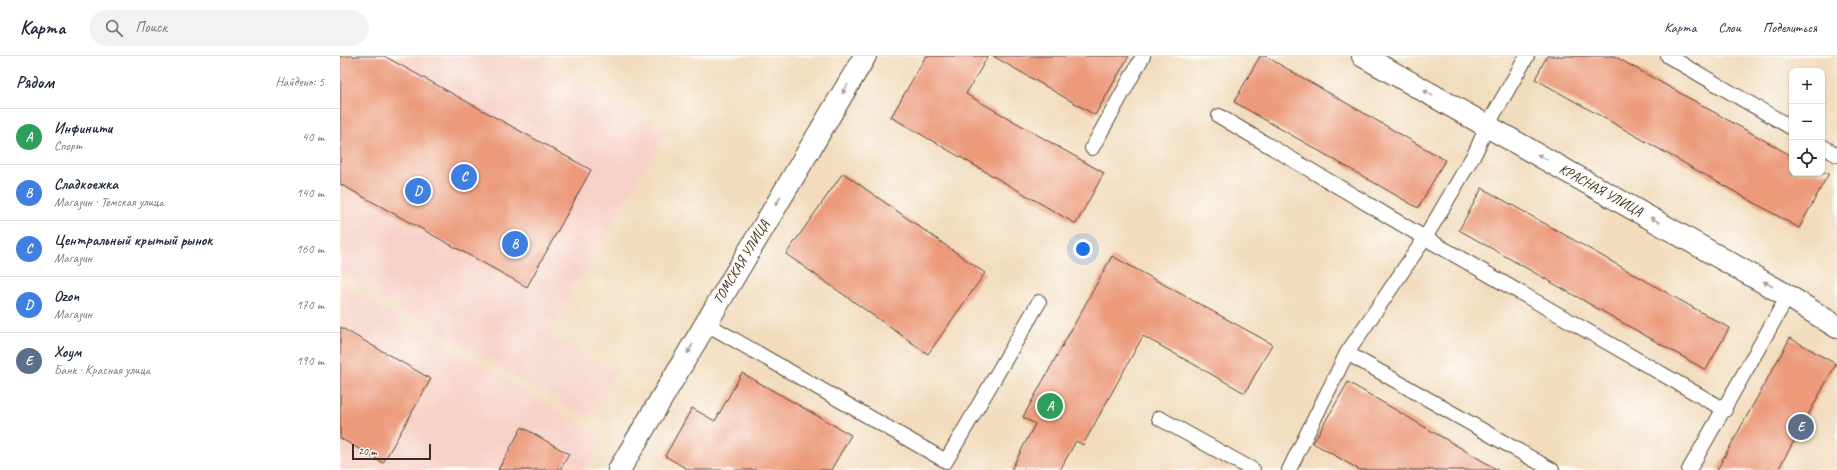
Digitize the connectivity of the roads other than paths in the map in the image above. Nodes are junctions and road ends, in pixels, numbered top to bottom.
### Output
1 (865, 56) edge
2 (1143, 56) edge
3 (1362, 56) edge
4 (1527, 56) edge
5 (1668, 56) edge
6 (1219, 116) dead end
7 (1487, 126) junction
8 (1789, 126) edge
9 (1092, 148) dead end
10 (1825, 148) edge
11 (1837, 155) edge
12 (1425, 238) junction
13 (1788, 296) junction
14 (1039, 302) dead end
15 (705, 323) junction
16 (1837, 327) edge
17 (1347, 353) junction
18 (1725, 410) junction
19 (1159, 418) dead end
20 (619, 470) edge
21 (1253, 470) edge
22 (1289, 470) edge
23 (1552, 470) edge
24 (1690, 470) edge

1 -> 15 street, ТОМСКАЯ УЛИЦА
2 - 9 lane
7 -> 3 street, КРАСНАЯ УЛИЦА
4 - 7 lane
5 - 8 lane
6 - 12 lane
7 - 12 lane
13 -> 7 street, КРАСНАЯ УЛИЦА
10 - 11 lane
12 - 17 lane
12 - 18 lane
13 - 16 street, КРАСНАЯ УЛИЦА
13 - 18 lane
14 - 15 lane
15 -> 20 street, ТОМСКАЯ УЛИЦА
17 - 22 lane
17 - 23 lane
18 - 24 lane
19 - 21 lane

